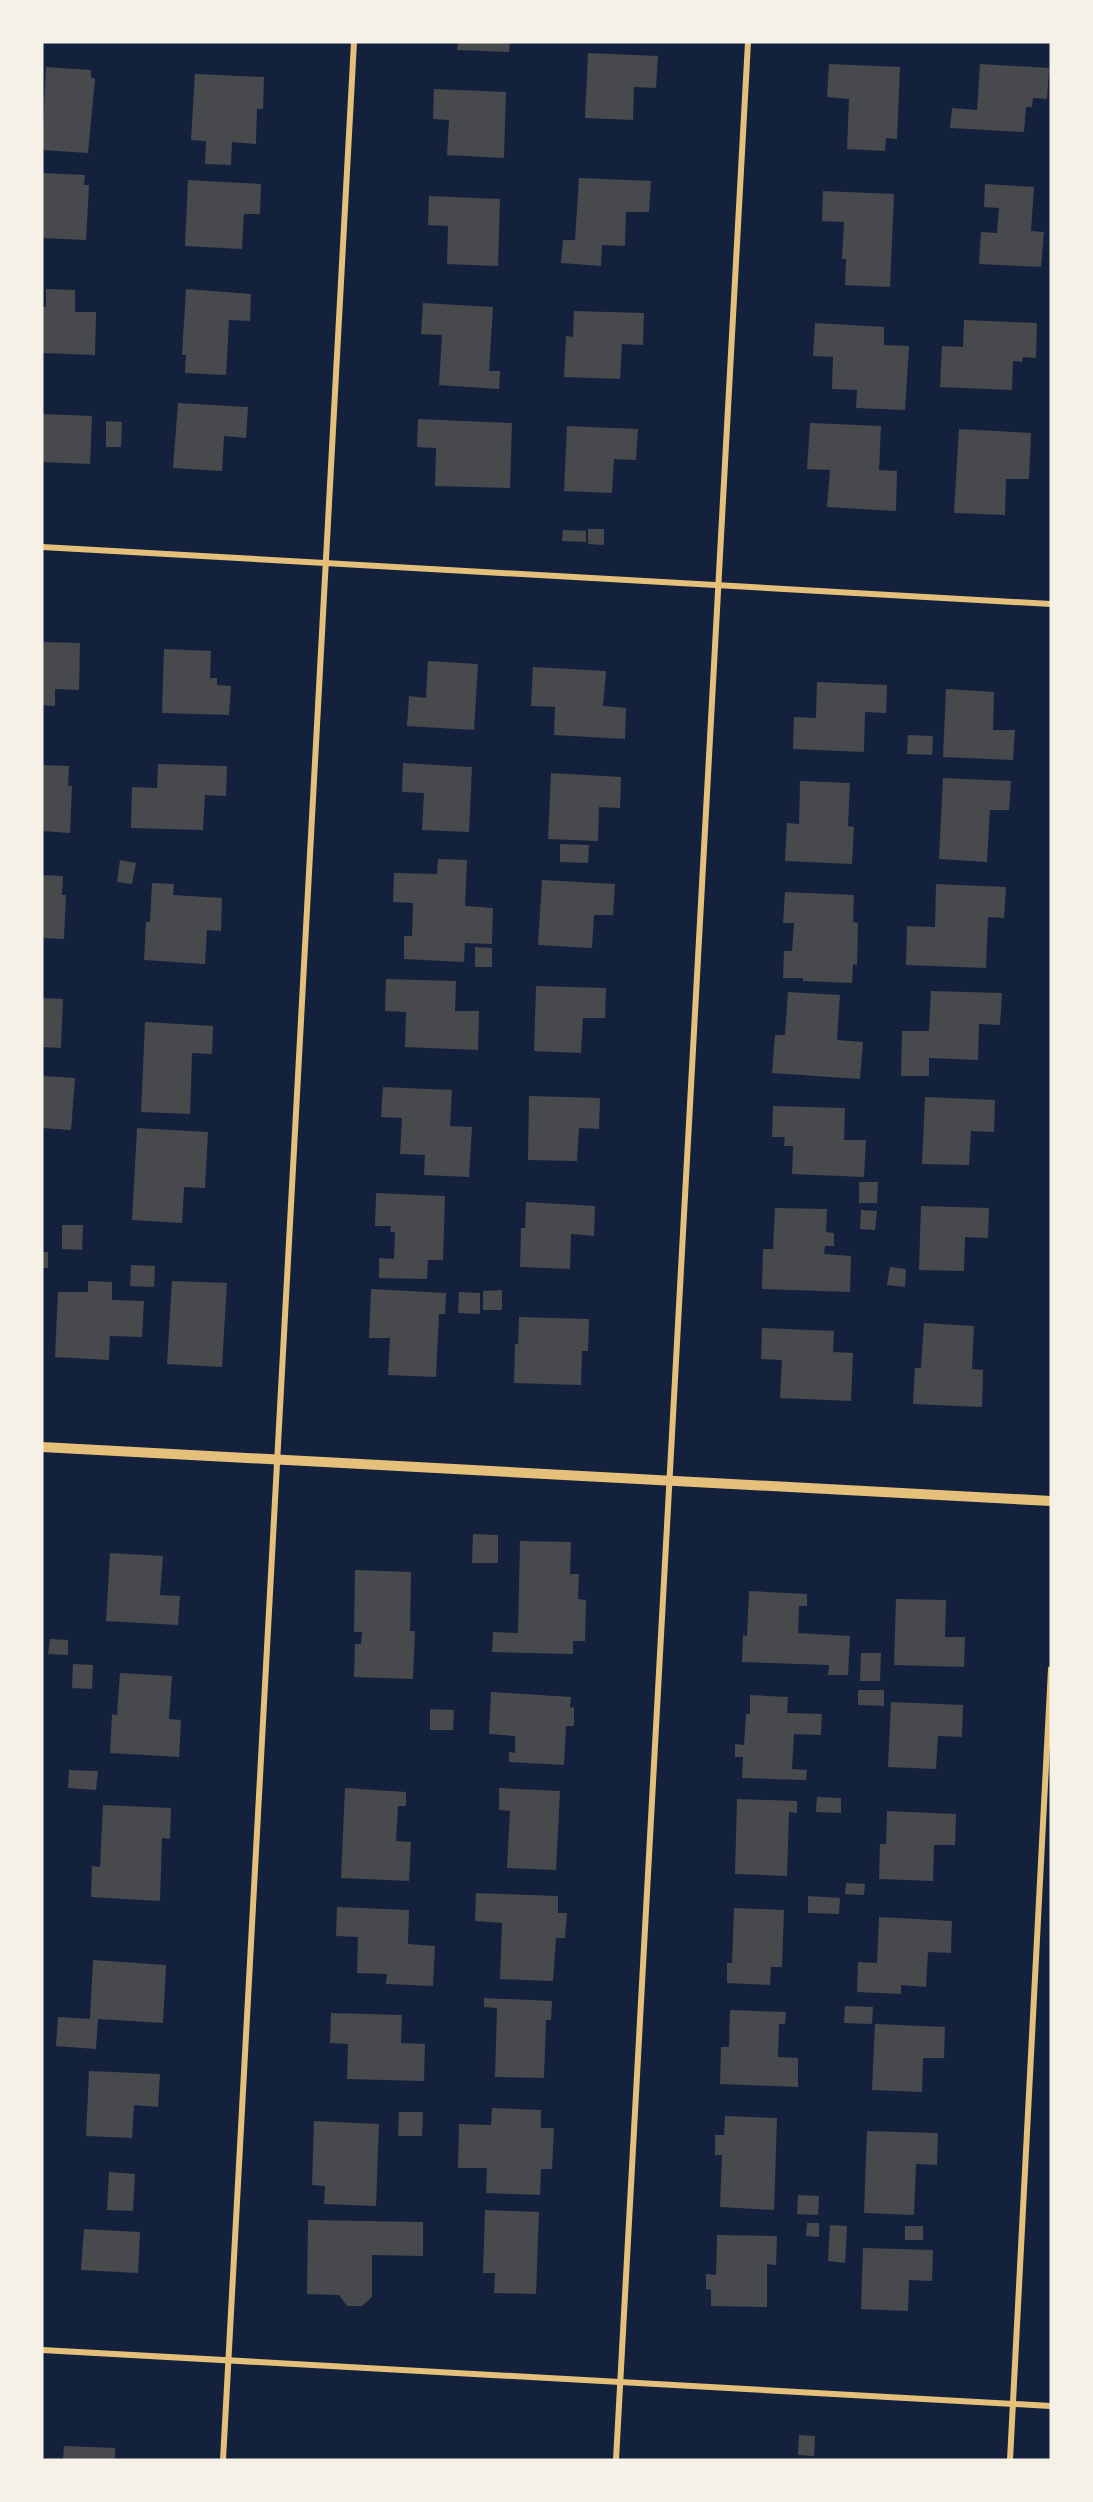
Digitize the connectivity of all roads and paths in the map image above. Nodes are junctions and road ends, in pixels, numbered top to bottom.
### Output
1 (354, 42) edge
2 (748, 42) edge
3 (42, 547) edge
4 (326, 562) junction
5 (718, 585) junction
6 (1051, 604) edge
7 (42, 1447) edge
8 (278, 1459) junction
9 (669, 1481) junction
10 (1051, 1501) edge
11 (1051, 1669) edge
12 (42, 2350) edge
13 (229, 2361) junction
14 (621, 2382) junction
15 (1013, 2404) junction
16 (1051, 2406) edge
17 (223, 2460) edge
18 (616, 2460) edge
19 (1010, 2460) edge

1 - 4 street
2 - 5 street
3 - 4 street
4 - 5 street
4 - 8 street
5 - 6 street
5 - 9 street
7 - 8 street
8 - 9 street
8 - 13 street
9 - 10 street
9 - 14 street
11 - 15 street
12 - 13 street
13 - 14 street
13 - 17 street
14 - 15 street
14 - 18 street
15 - 16 street
15 - 19 street

